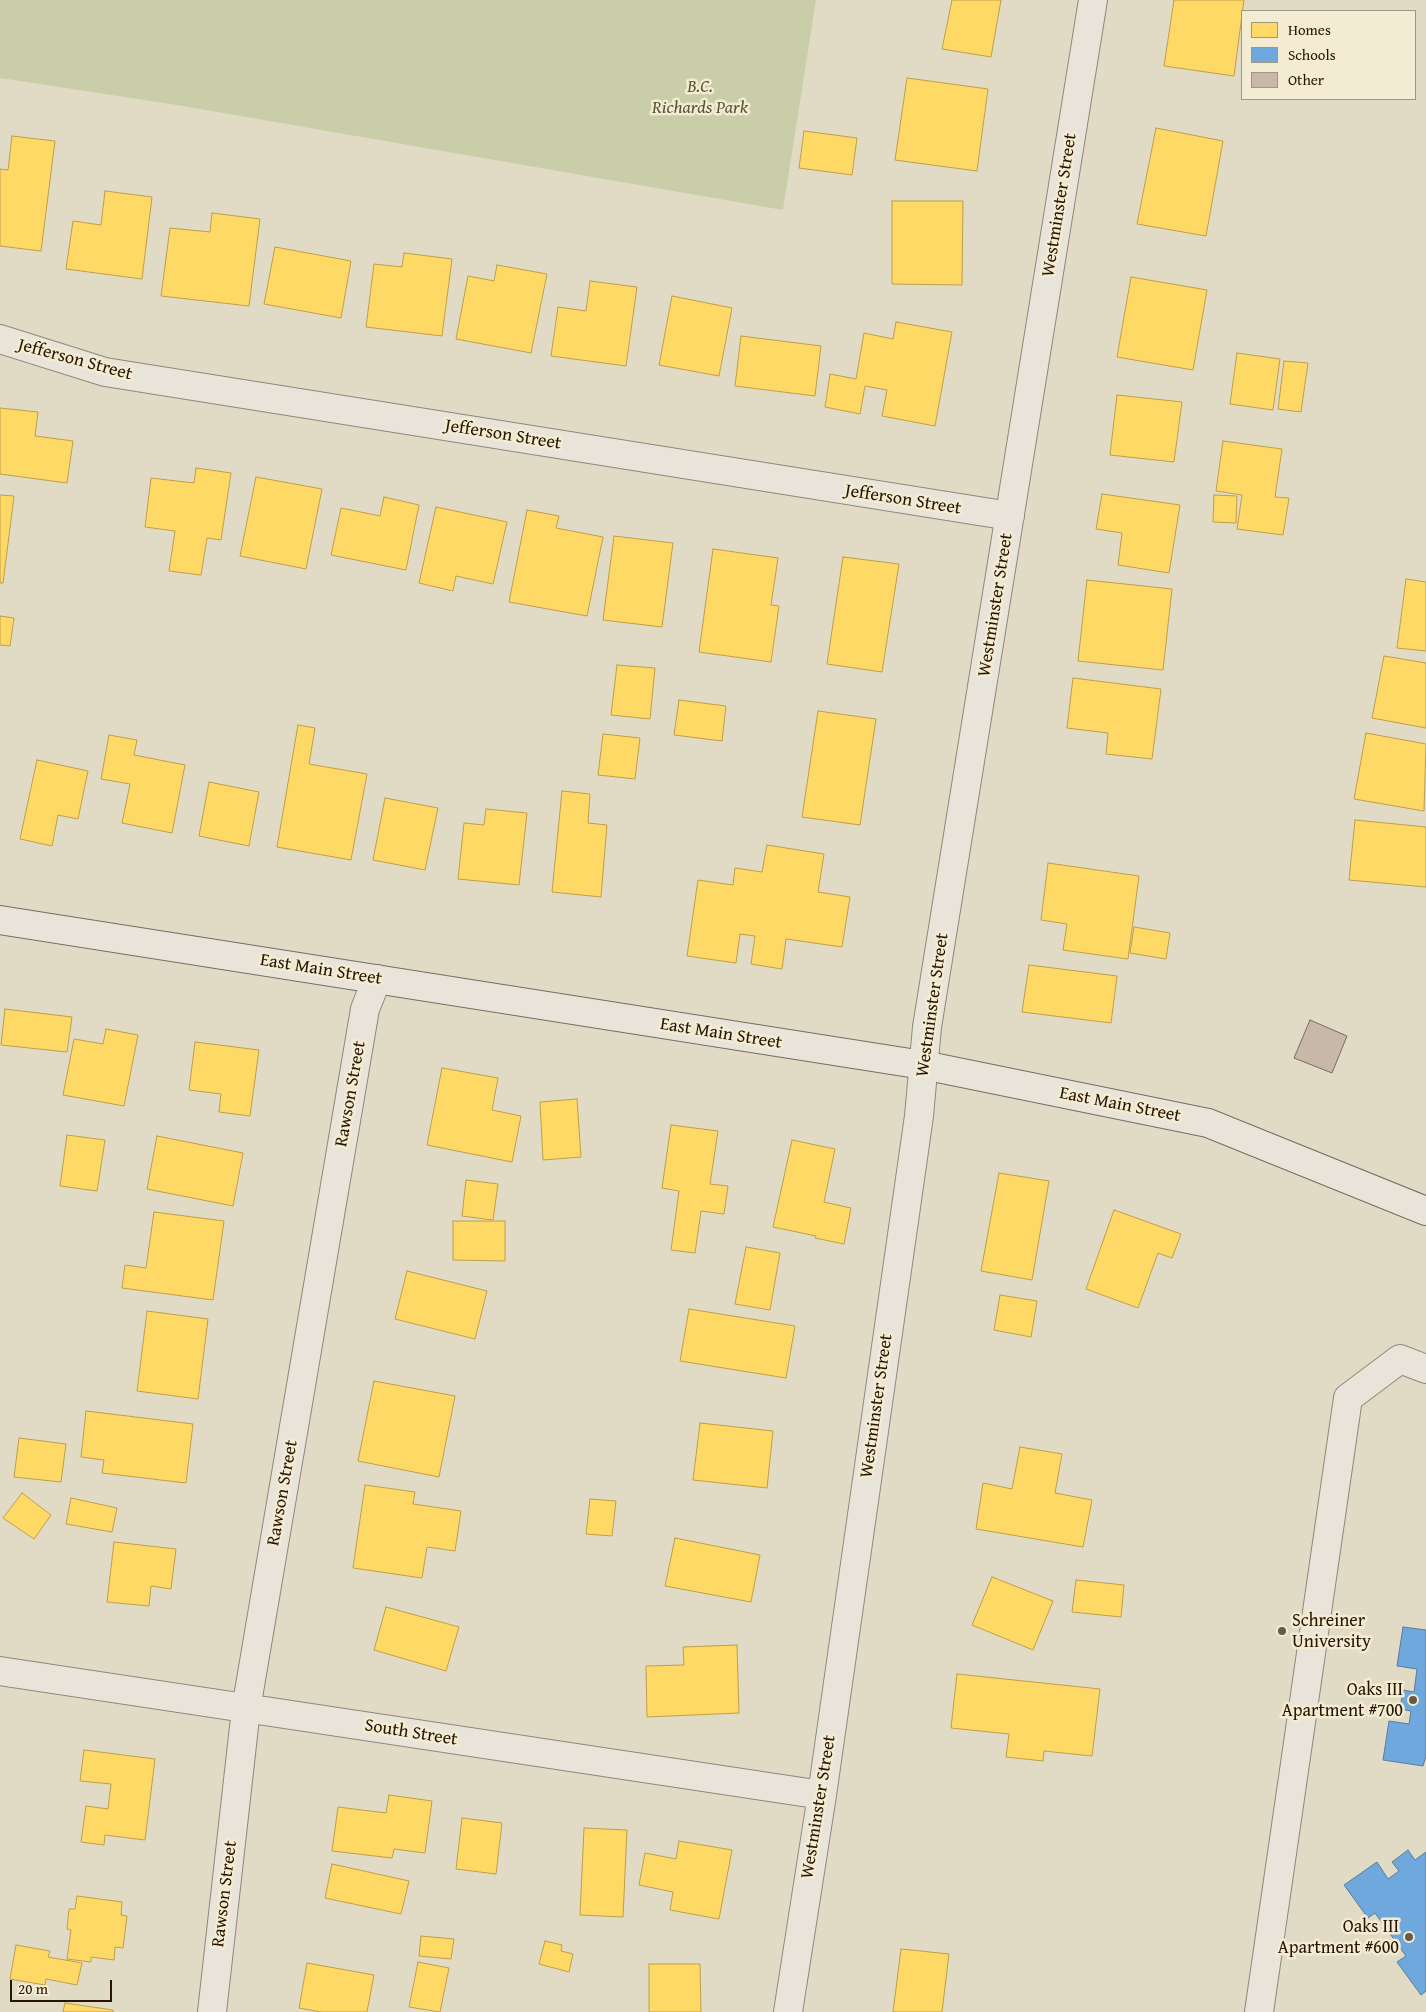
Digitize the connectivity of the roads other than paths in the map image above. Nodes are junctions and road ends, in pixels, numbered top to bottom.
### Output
1 (1093, 0) edge
2 (0, 339) edge
3 (1010, 516) junction
4 (0, 920) edge
5 (377, 979) junction
6 (923, 1065) junction
7 (1426, 1211) edge
8 (1426, 1369) edge
9 (0, 1671) edge
10 (246, 1709) junction
11 (822, 1795) junction
12 (212, 2012) edge
13 (788, 2012) edge
14 (1259, 2012) edge

1 - 3 street, Westminster Street
2 - 3 street, Jefferson Street
3 - 6 street, Westminster Street
4 - 5 street, East Main Street
5 - 6 street, East Main Street
5 - 10 street, Rawson Street
6 - 7 street, East Main Street
6 - 11 street, Westminster Street
8 - 14 street
9 - 10 street, South Street
10 - 11 street, South Street
10 - 12 street, Rawson Street
11 - 13 street, Westminster Street

